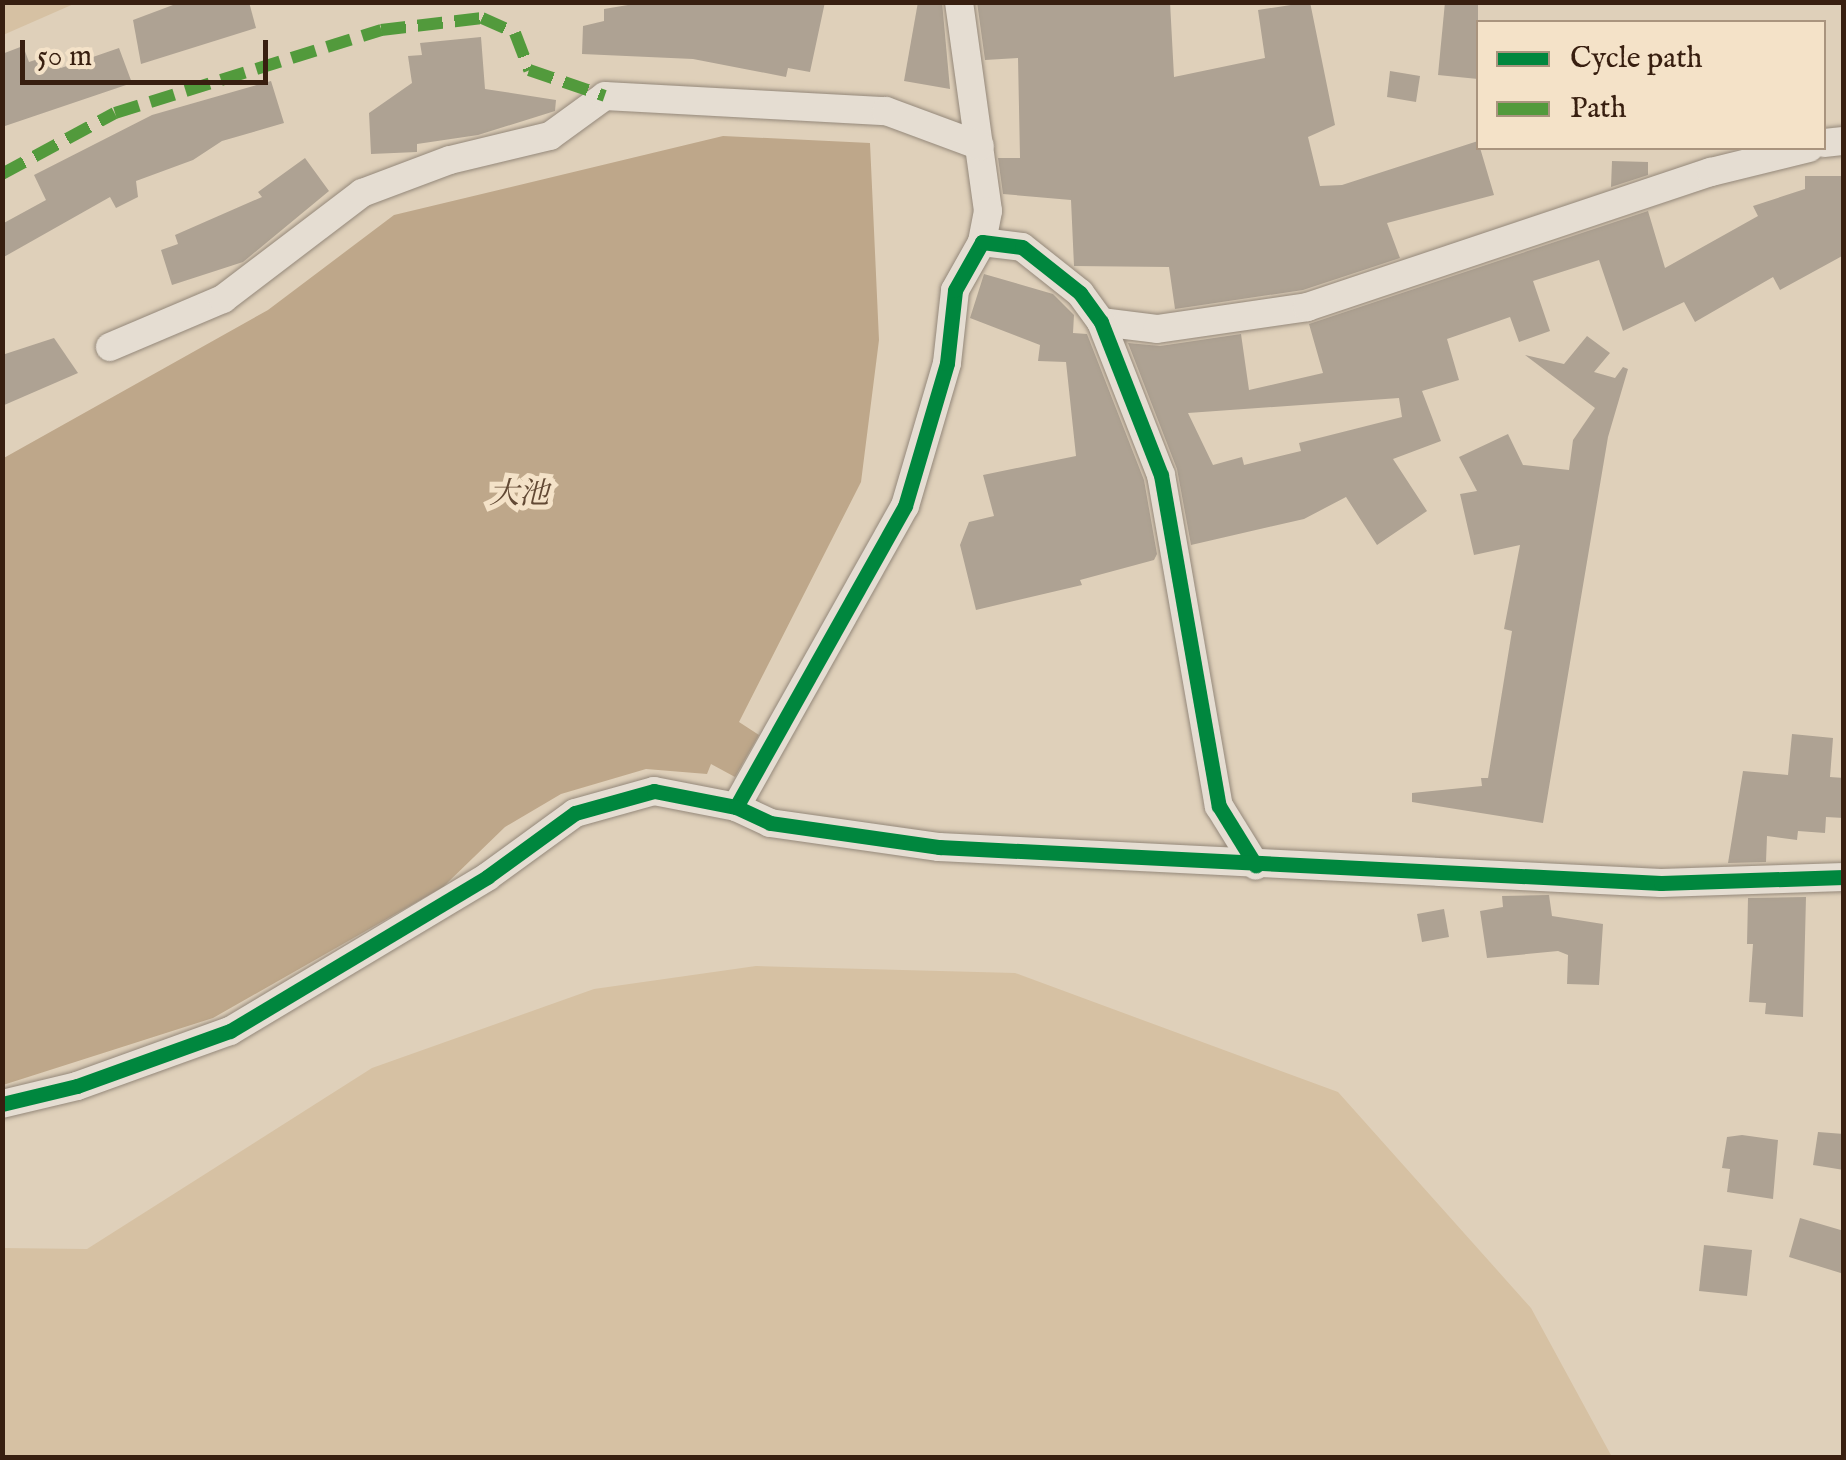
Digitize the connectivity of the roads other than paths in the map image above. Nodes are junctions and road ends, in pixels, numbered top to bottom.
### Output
1 (959, 2) edge
2 (980, 146) junction
3 (1801, 150) edge
4 (982, 242) junction
5 (1101, 322) junction
6 (110, 348) dead end
7 (736, 807) junction
8 (1256, 866) junction
9 (1844, 878) edge
10 (2, 1104) edge

1 - 2 street
2 - 4 street
2 - 6 street
3 - 5 street
4 - 5 street
4 - 7 street
5 - 8 street
7 - 8 street
7 - 10 street
8 - 9 street

